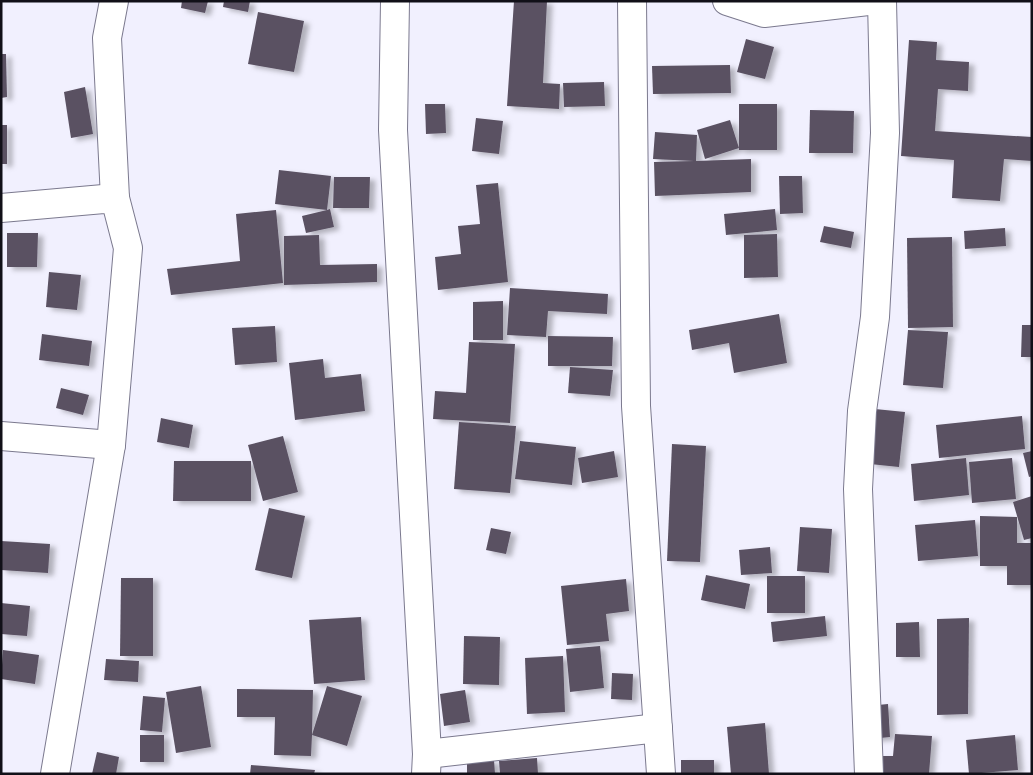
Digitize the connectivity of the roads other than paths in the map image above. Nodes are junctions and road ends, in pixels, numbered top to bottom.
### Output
1 (114, 1) edge
2 (395, 1) edge
3 (727, 1) edge
4 (868, 1) edge
5 (882, 1) edge
6 (635, 2) edge
7 (114, 198) junction
8 (1, 208) edge
9 (1, 436) edge
10 (111, 445) junction
11 (658, 728) junction
12 (426, 764) edge
13 (55, 774) edge
14 (661, 774) edge
15 (869, 774) edge

1 - 7 street
2 - 12 street
3 - 4 street
5 - 15 street
6 - 11 street
7 - 8 street
7 - 10 street
9 - 10 street
10 - 13 street
11 - 12 street
11 - 14 street

